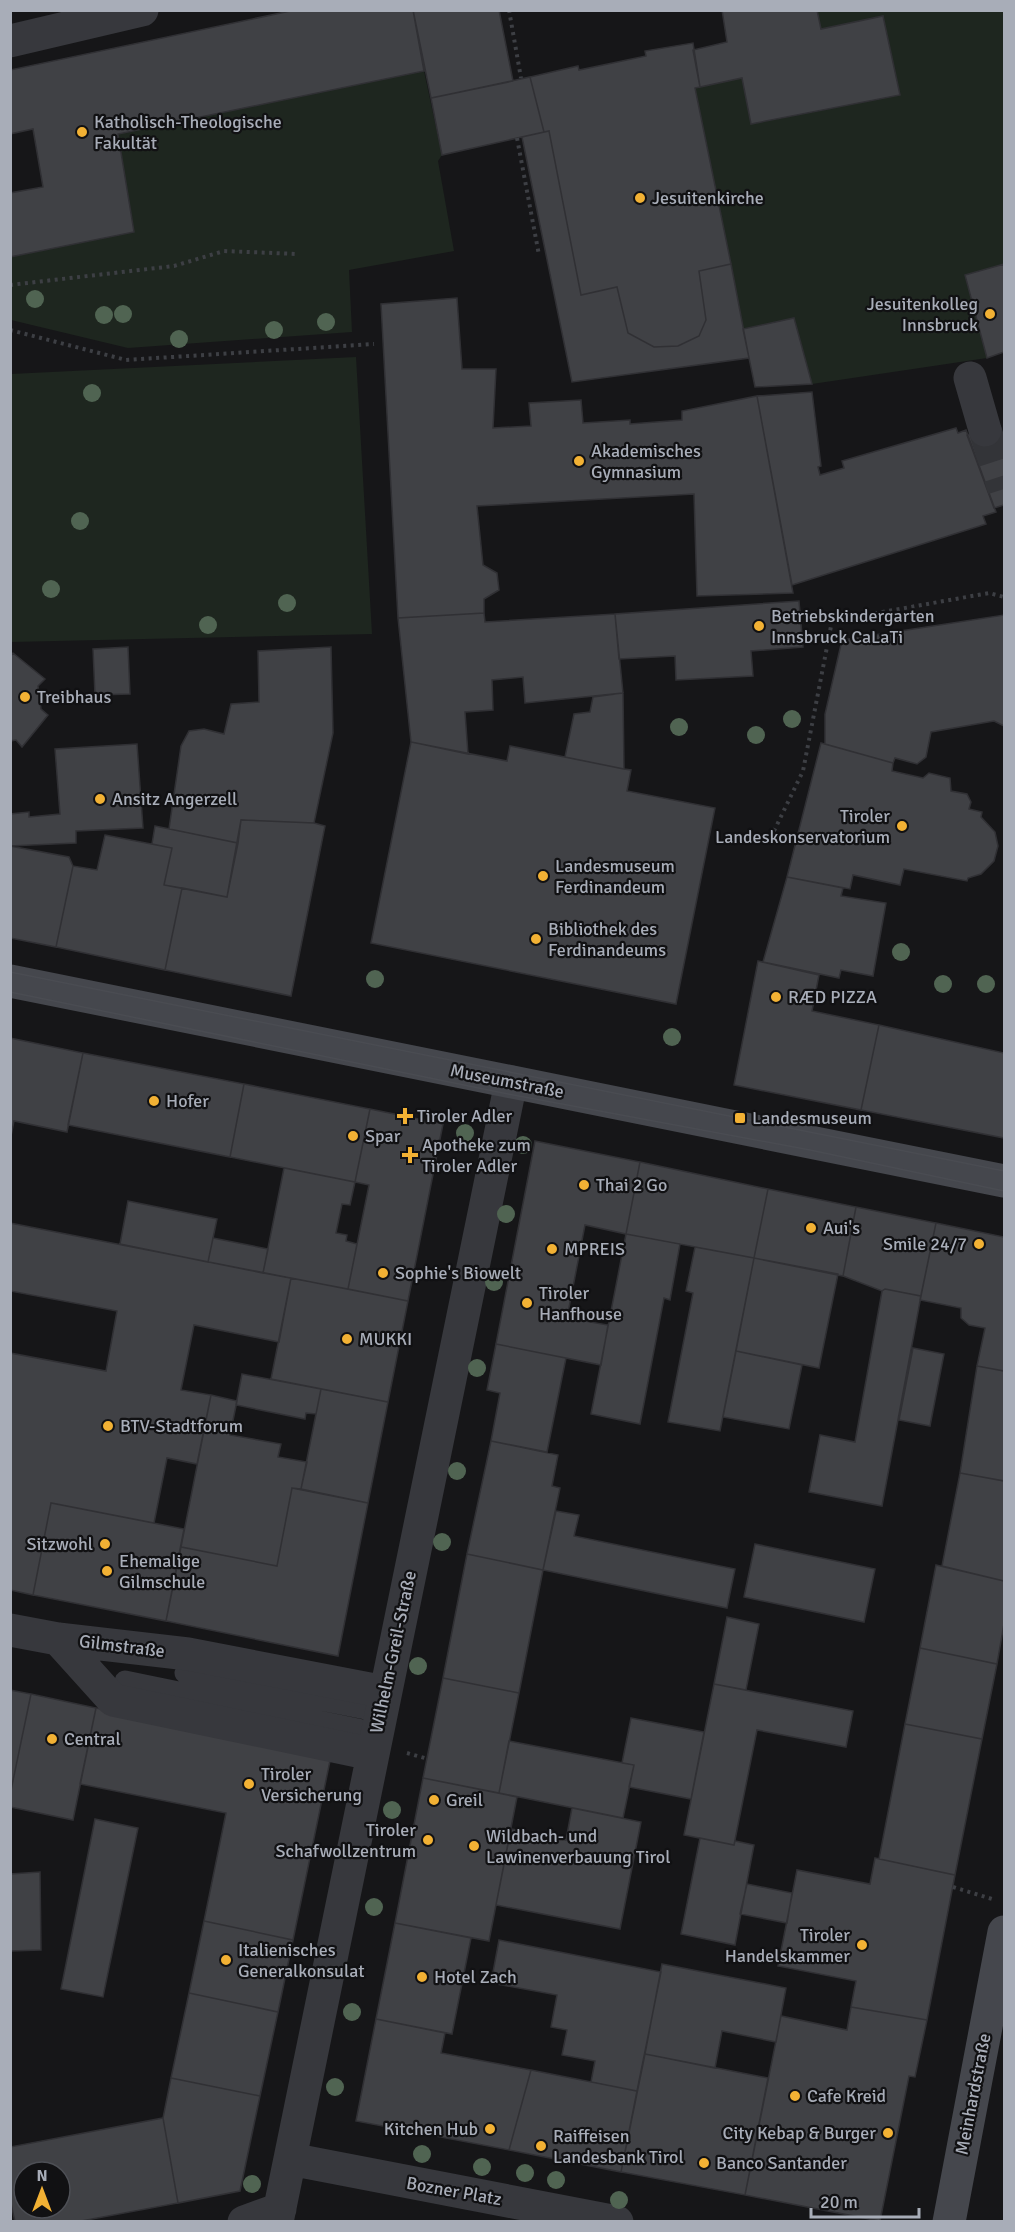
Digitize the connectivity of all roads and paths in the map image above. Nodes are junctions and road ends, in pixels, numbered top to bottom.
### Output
1 (142, 10) edge
2 (509, 10) edge
3 (56, 20) edge
4 (10, 40) edge
5 (521, 78) dead end
6 (517, 138) dead end
7 (297, 254) dead end
8 (539, 255) dead end
9 (10, 285) edge
10 (10, 330) edge
11 (374, 344) dead end
12 (970, 378) dead end
13 (985, 430) tunnel mouth
14 (1005, 597) edge
15 (774, 831) dead end
16 (10, 981) edge
17 (511, 1082) junction
18 (1005, 1181) edge
19 (10, 1630) edge
20 (58, 1639) junction
21 (185, 1673) dead end
22 (125, 1680) dead end
23 (379, 1723) junction
24 (953, 1887) dead end
25 (994, 1900) dead end
26 (1005, 1932) edge
27 (290, 2159) junction
28 (278, 2215) edge
29 (244, 2222) edge
30 (617, 2222) edge
31 (949, 2222) edge

1 - 3 street
2 - 5 path
3 - 4 street
6 - 8 path
7 - 9 path
10 - 11 path
12 - 13 street
14 - 15 path
16 - 17 street, Museumstraße
17 - 18 street, Museumstraße
17 - 23 street, Wilhelm-Greil-Straße
19 - 20 street
20 - 23 street, Gilmstraße
20 - 23 street, Gilmstraße
21 - 23 lane
22 - 23 lane
23 - 27 street, Wilhelm-Greil-Straße
24 - 25 path
26 - 31 street, Meinhardstraße
27 - 28 street, Wilhelm-Greil-Straße
27 - 30 street, Bozner Platz
28 - 29 street

